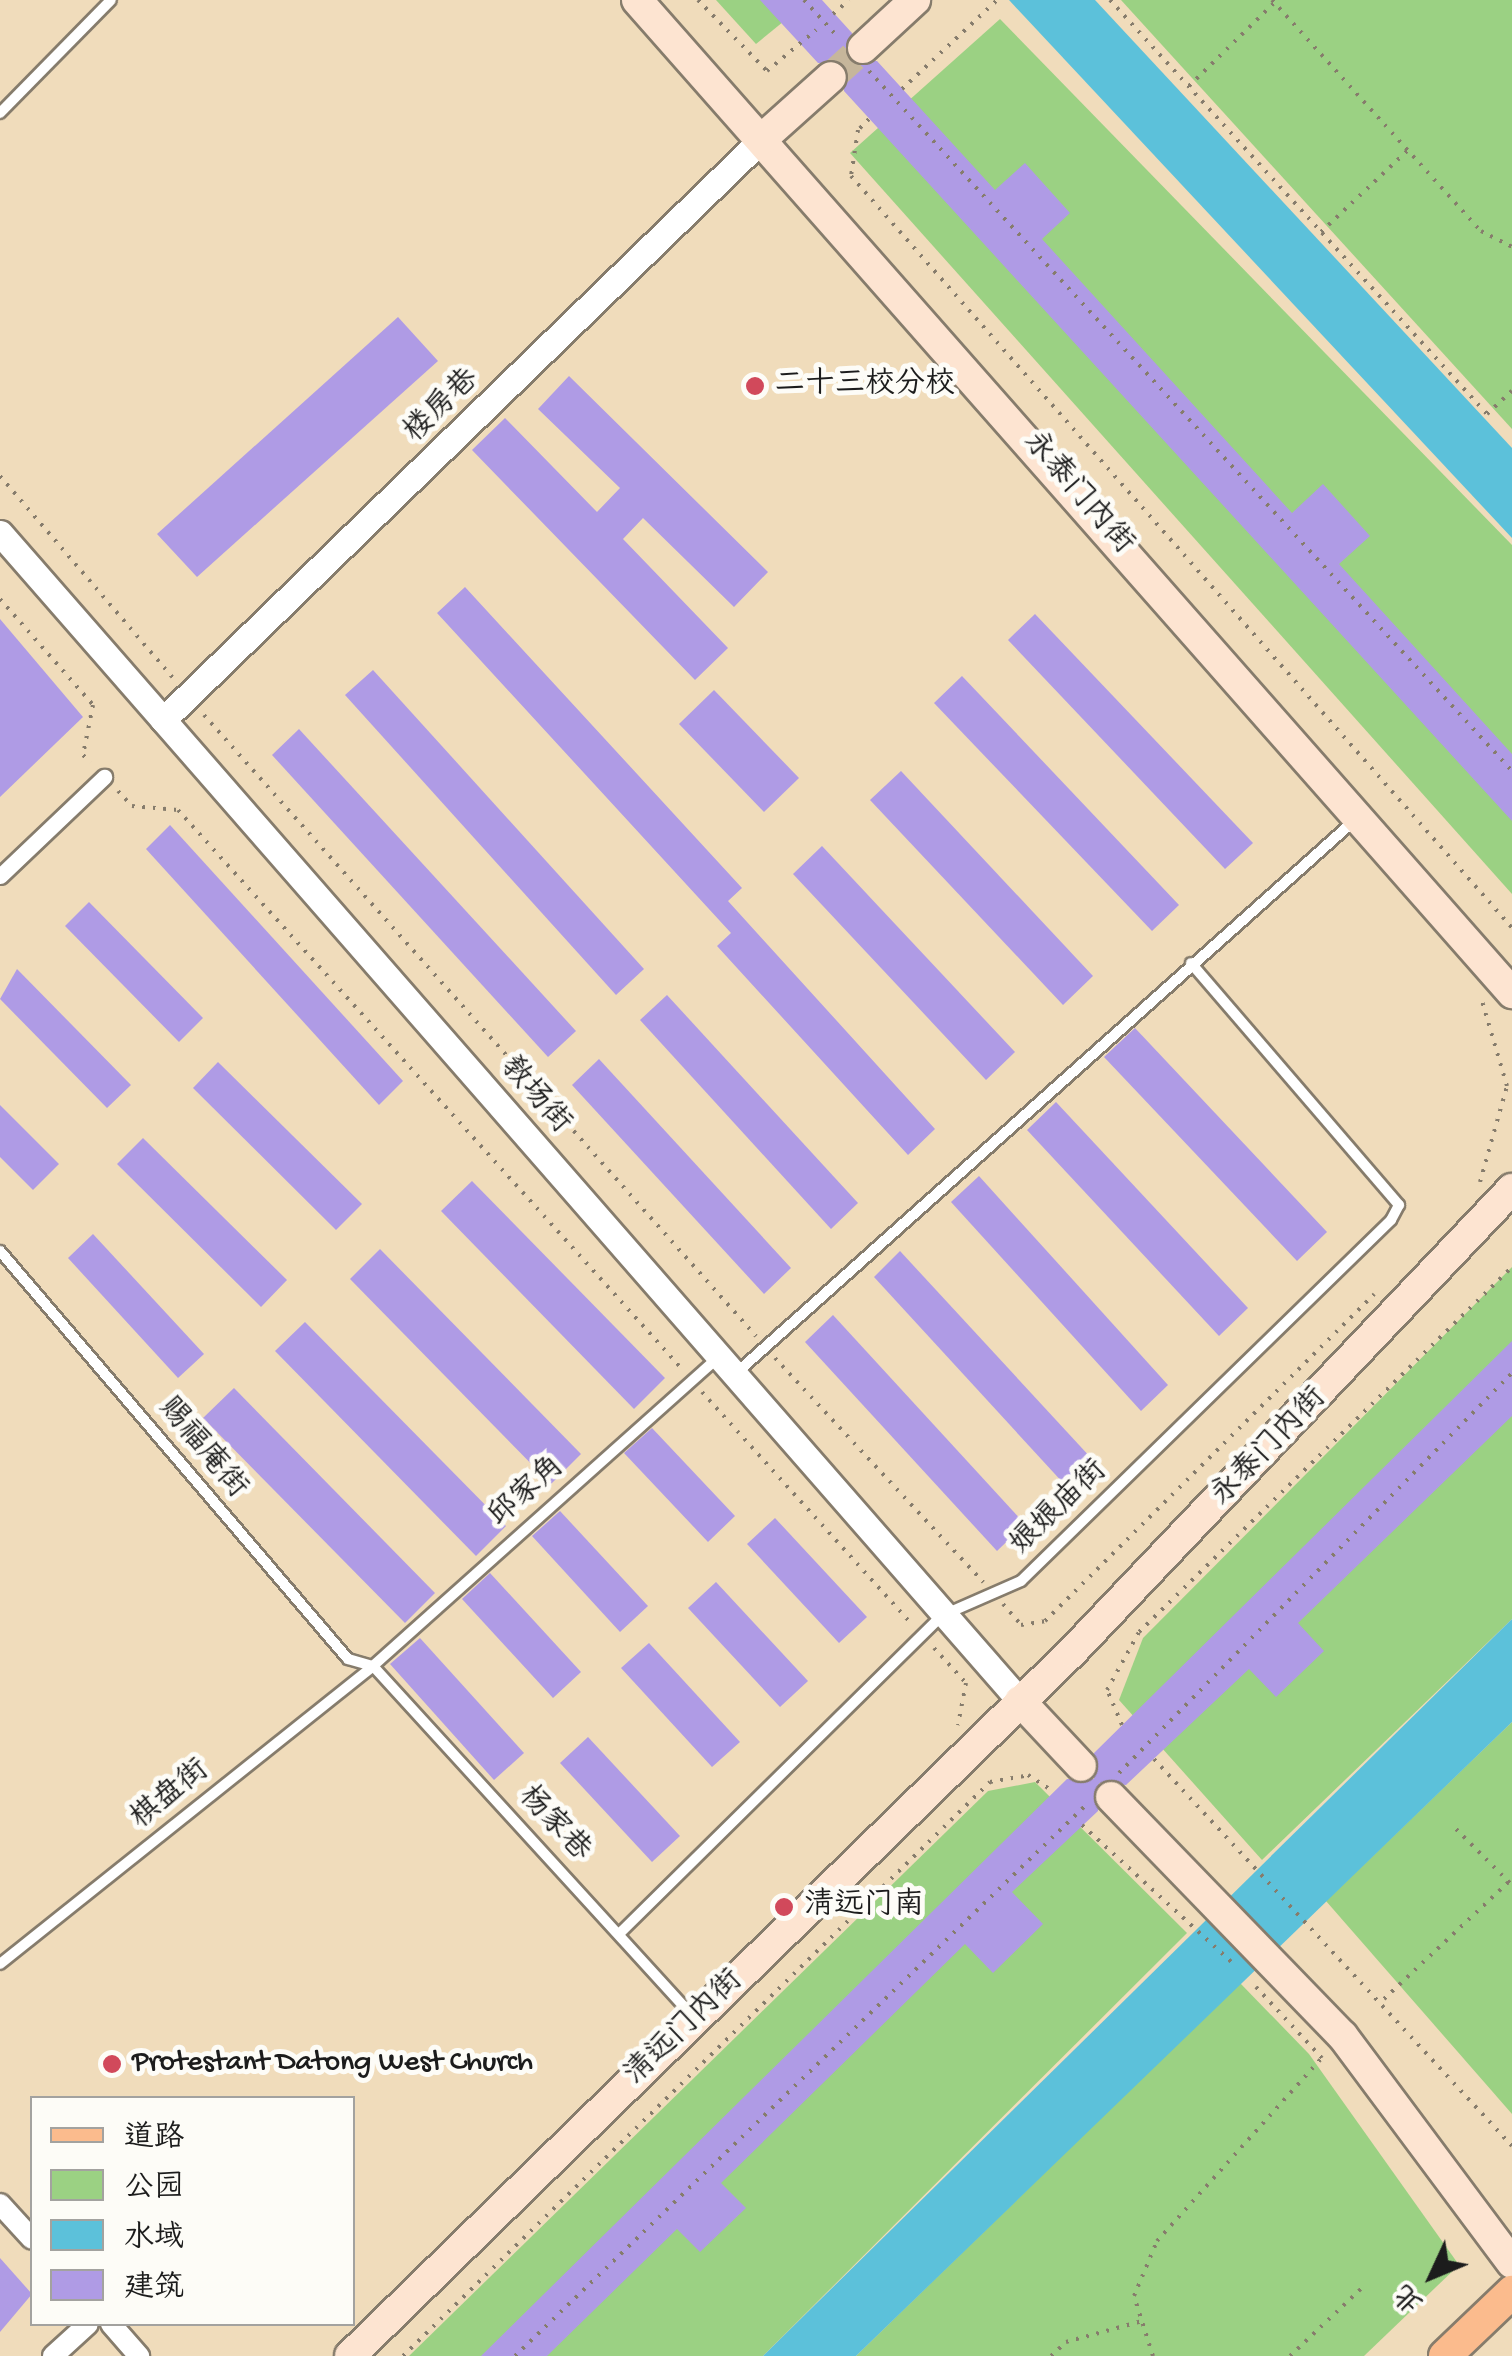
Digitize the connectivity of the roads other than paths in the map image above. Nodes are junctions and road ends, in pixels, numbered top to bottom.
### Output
1 (111, 0) edge
2 (637, 0) edge
3 (908, 7) edge
4 (855, 50) tunnel mouth
5 (831, 77) tunnel mouth
6 (0, 113) edge
7 (762, 138) junction
8 (0, 533) edge
9 (164, 720) junction
10 (104, 777) road end
11 (1360, 816) junction
12 (0, 876) edge
13 (1191, 964) junction
14 (1512, 993) edge
15 (1512, 1189) edge
16 (0, 1251) edge
17 (725, 1366) junction
18 (942, 1616) junction
19 (373, 1666) junction
20 (1020, 1700) junction
21 (1081, 1766) dead end
22 (1102, 1795) road end
23 (619, 1934) junction
24 (0, 1964) edge
25 (695, 2019) junction
26 (0, 2204) edge
27 (30, 2237) edge
28 (1512, 2263) edge
29 (1512, 2292) edge
30 (86, 2326) edge
31 (112, 2326) edge
32 (53, 2356) edge
33 (139, 2356) edge
34 (350, 2356) edge
35 (1445, 2356) edge

1 - 6 lane
2 - 7 main road, 永泰门内街
3 - 4 main road
5 - 7 main road
7 - 9 street, 楼房巷
7 - 11 main road, 永泰门内街
8 - 9 street, 教场街
9 - 17 street, 教场街
10 - 12 street
11 - 13 lane, 邱家角
11 - 14 main road, 永泰门内街
13 - 17 lane, 邱家角
13 - 18 lane, 娘娘庙街
15 - 20 main road, 永泰门内街
16 - 19 lane, 赐福庵街
17 - 18 street, 教场街
17 - 19 lane, 邱家角
18 - 20 street, 教场街
18 - 23 lane, 娘娘庙街
19 - 23 lane, 杨家巷
19 - 24 lane, 棋盘街
20 - 21 main road
20 - 25 main road, 清远门内街
22 - 28 main road
23 - 25 lane, 杨家巷
25 - 34 main road, 清远门内街
26 - 27 street
29 - 35 main road
30 - 32 street
31 - 33 street

